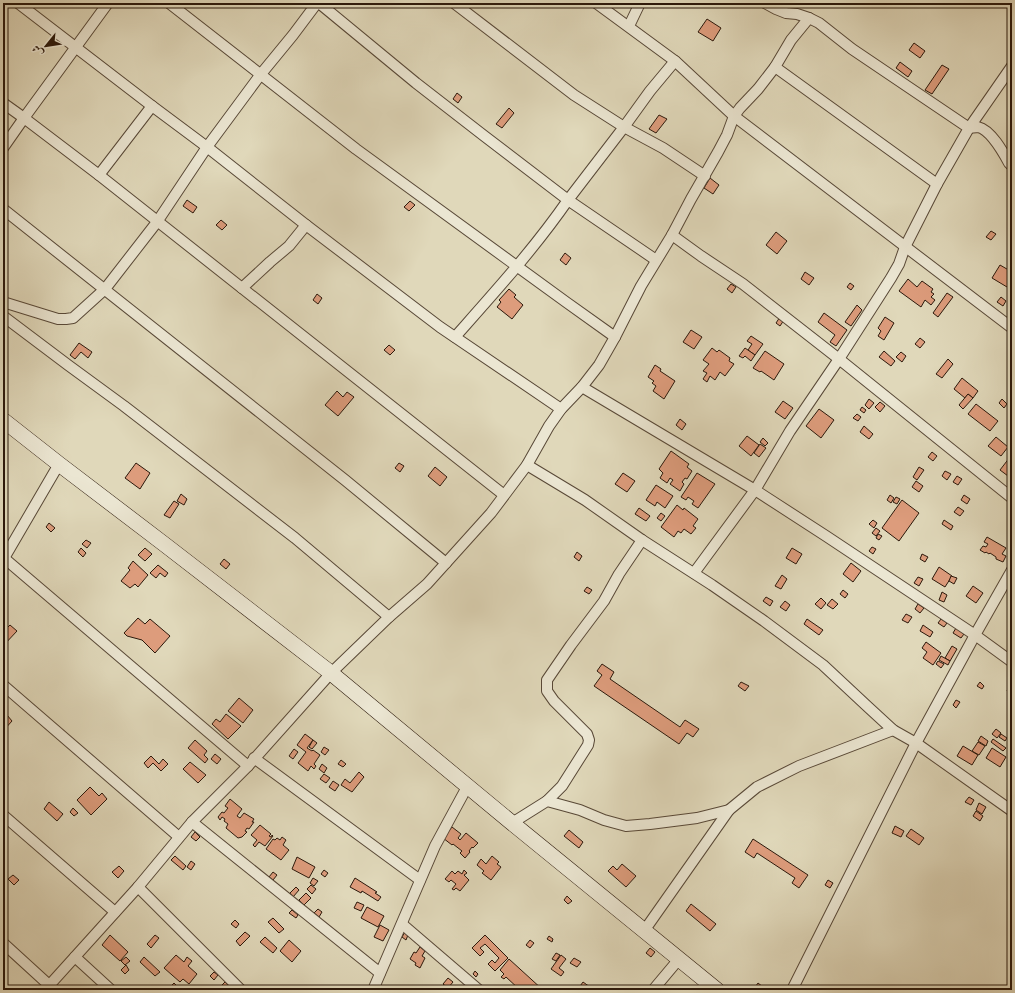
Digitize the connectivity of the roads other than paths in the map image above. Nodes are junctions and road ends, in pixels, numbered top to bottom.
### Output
1 (18, 3) edge
2 (108, 3) edge
3 (169, 3) edge
4 (318, 3) edge
5 (454, 3) edge
6 (596, 3) edge
7 (640, 3) edge
8 (765, 3) edge
9 (809, 18) junction
10 (629, 26) junction
11 (76, 47) junction
12 (675, 60) junction
13 (1012, 66) edge
14 (775, 67) junction
15 (261, 74) junction
16 (3, 103) edge
17 (152, 106) junction
18 (734, 116) junction
19 (24, 118) junction
20 (624, 127) junction
21 (969, 128) junction
22 (207, 147) junction
23 (3, 148) edge
24 (1012, 166) edge
25 (99, 175) junction
26 (705, 176) junction
27 (937, 184) junction
28 (568, 200) junction
29 (3, 209) edge
30 (157, 222) junction
31 (306, 225) junction
32 (672, 234) junction
33 (905, 247) junction
34 (656, 260) junction
35 (517, 267) junction
36 (242, 288) junction
37 (105, 289) junction
38 (3, 302) edge
39 (3, 316) edge
40 (1012, 328) edge
41 (455, 337) junction
42 (615, 337) junction
43 (839, 359) junction
44 (582, 387) junction
45 (562, 409) junction
46 (3, 420) edge
47 (59, 464) junction
48 (527, 465) junction
49 (755, 490) junction
50 (504, 495) junction
51 (1012, 498) edge
52 (642, 540) junction
53 (4, 559) edge
54 (446, 563) junction
55 (1012, 570) edge
56 (694, 573) junction
57 (389, 617) junction
58 (974, 635) junction
59 (1012, 662) edge
60 (331, 673) junction
61 (3, 685) edge
62 (894, 730) junction
63 (916, 743) junction
64 (250, 762) junction
65 (467, 787) junction
66 (547, 801) junction
67 (729, 810) junction
68 (1012, 812) edge
69 (3, 815) edge
70 (192, 822) junction
71 (512, 824) junction
72 (179, 837) junction
73 (420, 880) junction
74 (138, 887) junction
75 (115, 912) junction
76 (402, 924) junction
77 (644, 931) junction
78 (3, 943) edge
79 (75, 957) junction
80 (679, 959) junction
81 (380, 973) junction
82 (47, 988) edge
83 (111, 990) edge
84 (241, 990) edge
85 (373, 990) edge
86 (479, 990) edge
87 (653, 990) edge
88 (717, 990) edge
89 (792, 990) edge

1 - 11 street
2 - 11 street
3 - 15 street
4 - 15 street
4 - 28 street
5 - 20 street
6 - 10 street
7 - 10 street
8 - 9 street
9 - 14 street
9 - 21 street
10 - 12 street
11 - 17 street
11 - 19 street
12 - 18 street
12 - 20 street
13 - 21 street
14 - 18 street
14 - 27 street
15 - 22 street
15 - 35 street
16 - 19 street
17 - 22 street
17 - 25 street
18 - 26 street
18 - 33 street
19 - 23 street
19 - 25 street
20 - 26 street
20 - 28 street
21 - 24 street
21 - 27 street
22 - 30 street
22 - 31 street
25 - 30 street
26 - 32 street
27 - 33 street
28 - 34 street
28 - 35 street
29 - 37 street
30 - 36 street
30 - 37 street
31 - 36 street
31 - 41 street
32 - 34 street
32 - 43 street
33 - 40 street
33 - 43 street
34 - 42 street
35 - 41 street
35 - 42 street
36 - 50 street
37 - 38 street
37 - 54 street
39 - 57 street
41 - 45 street
42 - 44 street
43 - 49 street
43 - 51 street
44 - 45 street
44 - 49 street
45 - 48 street
46 - 47 street
47 - 53 street
47 - 60 street
48 - 50 street
48 - 52 street
49 - 56 street
49 - 58 street
50 - 54 street
52 - 56 street
52 - 66 street
53 - 64 street
54 - 57 street
55 - 58 street
56 - 62 street
57 - 60 street
58 - 59 street
58 - 63 street
60 - 64 street
60 - 65 street
61 - 72 street
62 - 63 street
62 - 67 street
63 - 68 street
63 - 89 street
64 - 70 street
64 - 73 street
65 - 71 street
65 - 73 street
66 - 67 street
66 - 71 street
67 - 77 street
69 - 75 street
70 - 72 street
70 - 81 street
71 - 77 street
72 - 74 street
73 - 76 street
74 - 75 street
74 - 84 street
75 - 79 street
76 - 81 street
76 - 86 street
77 - 80 street
78 - 82 street
79 - 82 street
79 - 83 street
80 - 87 street
80 - 88 street
81 - 85 street

